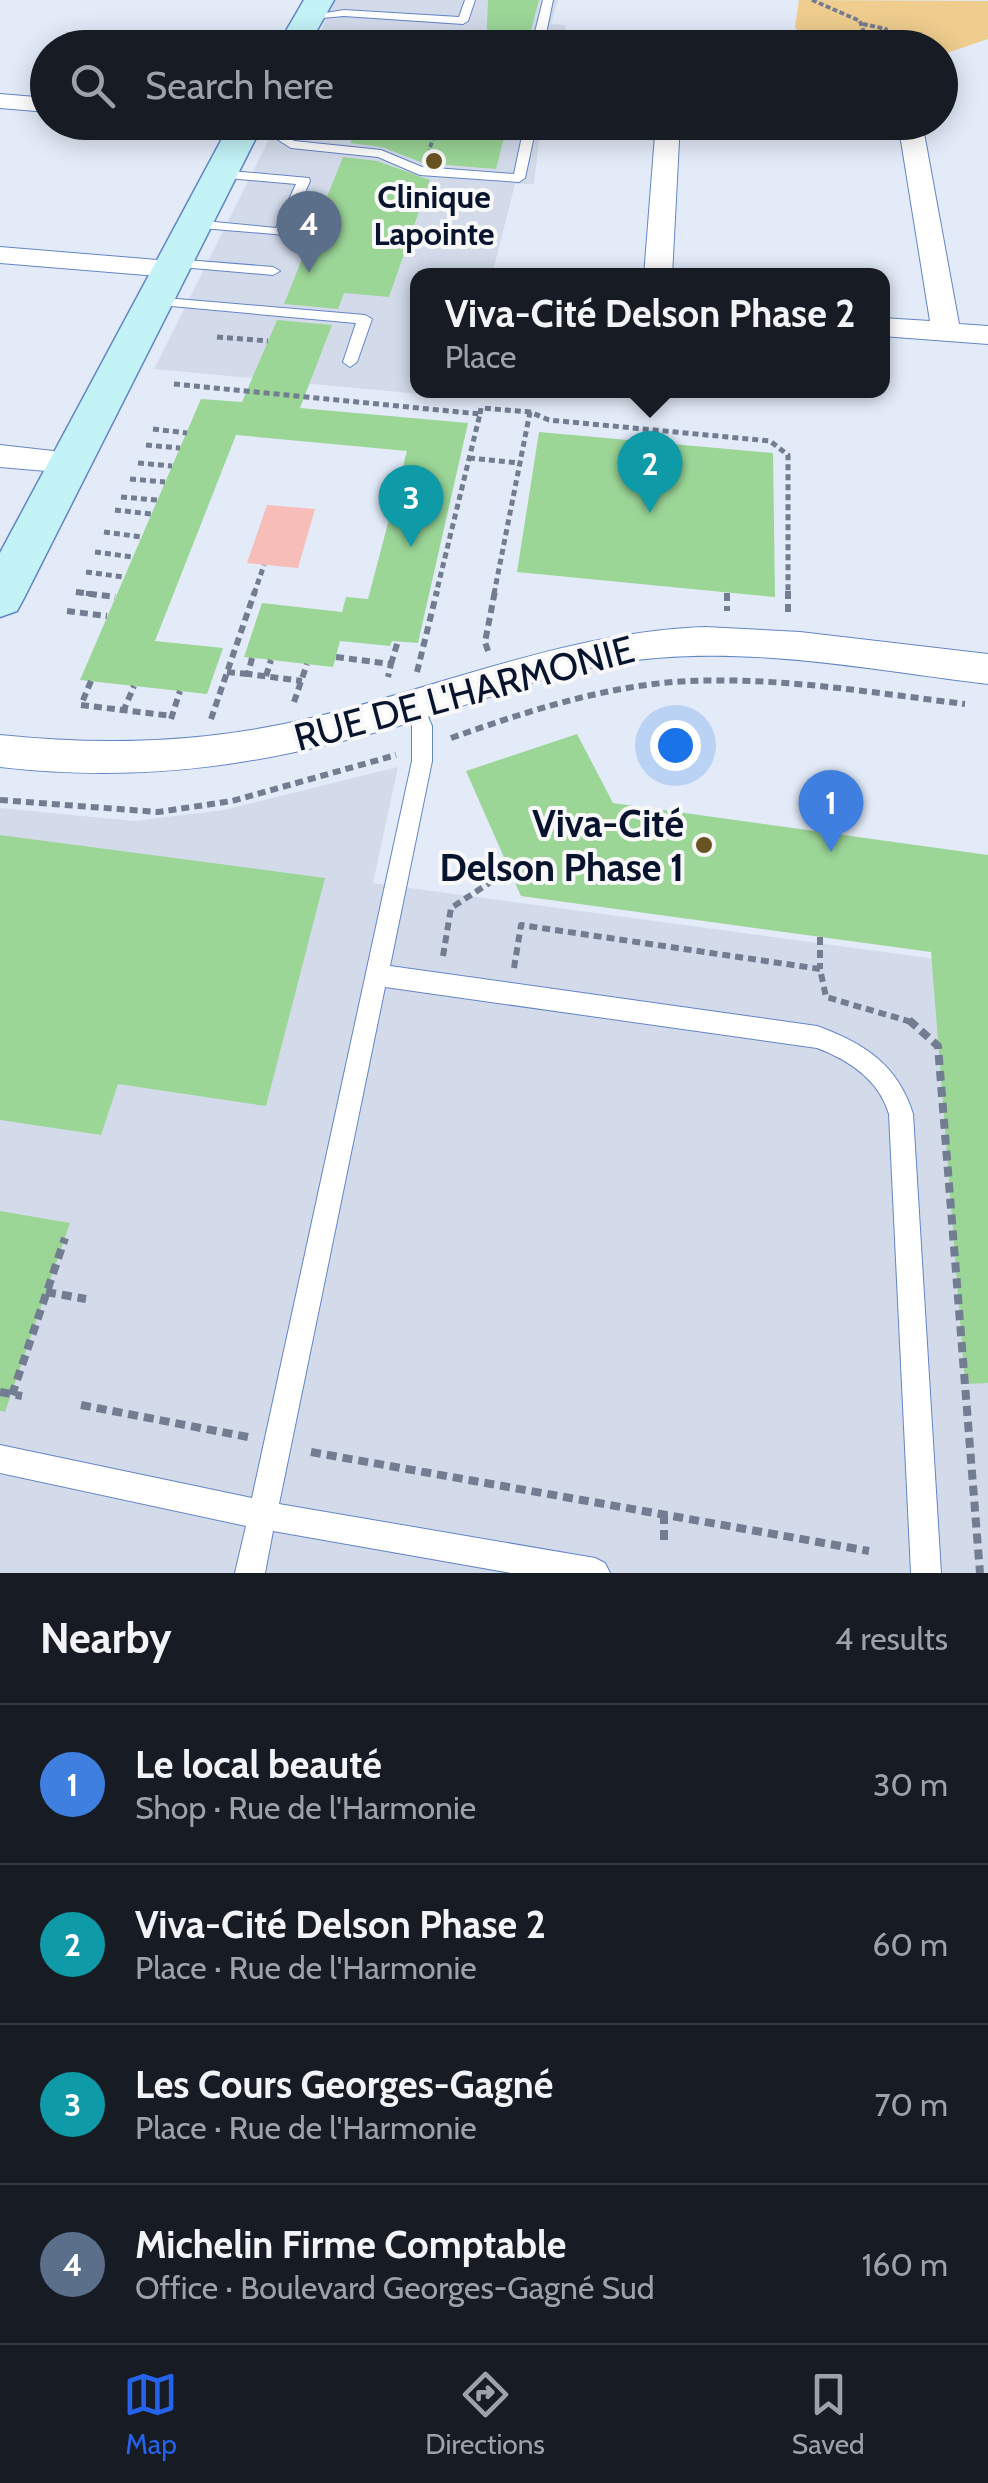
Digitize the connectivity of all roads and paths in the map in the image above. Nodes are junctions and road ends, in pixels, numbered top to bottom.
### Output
1 (470, 0) edge
2 (548, 0) edge
3 (812, 0) edge
4 (309, 5) edge
5 (862, 24) junction
6 (894, 28) dead end
7 (886, 29) joint
8 (290, 30) edge
9 (299, 30) edge
10 (540, 30) edge
11 (861, 30) edge
12 (0, 102) edge
13 (30, 104) edge
14 (238, 140) edge
15 (286, 140) edge
16 (528, 140) edge
17 (667, 140) edge
18 (913, 140) edge
19 (220, 174) junction
20 (194, 224) junction
21 (0, 255) edge
22 (659, 268) edge
23 (273, 272) dead end
24 (166, 278) junction
25 (890, 328) edge
26 (946, 332) junction
27 (988, 335) edge
28 (216, 337) dead end
29 (268, 341) dead end
30 (350, 362) dead end
31 (174, 384) dead end
32 (530, 412) junction
33 (480, 414) junction
34 (154, 430) dead end
35 (187, 433) dead end
36 (146, 444) dead end
37 (180, 448) dead end
38 (0, 456) edge
39 (469, 458) junction
40 (69, 462) junction
41 (138, 462) dead end
42 (520, 464) junction
43 (172, 466) dead end
44 (130, 478) dead end
45 (165, 482) dead end
46 (121, 497) dead end
47 (157, 500) dead end
48 (115, 510) dead end
49 (151, 514) dead end
50 (104, 532) dead end
51 (142, 537) dead end
52 (95, 552) dead end
53 (133, 557) dead end
54 (264, 564) dead end
55 (86, 572) dead end
56 (124, 576) dead end
57 (76, 592) dead end
58 (727, 593) dead end
59 (116, 597) dead end
60 (0, 598) edge
61 (67, 611) dead end
62 (727, 614) dead end
63 (107, 616) dead end
64 (788, 618) dead end
65 (398, 642) dead end
66 (488, 652) dead end
67 (336, 657) dead end
68 (252, 658) dead end
69 (271, 660) dead end
70 (307, 664) dead end
71 (391, 664) junction
72 (988, 669) edge
73 (227, 672) junction
74 (248, 674) junction
75 (266, 676) junction
76 (302, 680) junction
77 (91, 681) dead end
78 (134, 686) dead end
79 (406, 687) junction
80 (180, 692) dead end
81 (970, 704) dead end
82 (292, 708) dead end
83 (123, 711) junction
84 (172, 716) junction
85 (120, 720) dead end
86 (209, 725) dead end
87 (168, 728) dead end
88 (452, 738) dead end
89 (0, 750) edge
90 (398, 754) dead end
91 (0, 800) edge
92 (833, 804) dead end
93 (832, 834) dead end
94 (510, 870) dead end
95 (820, 936) dead end
96 (442, 958) dead end
97 (820, 968) junction
98 (377, 975) junction
99 (509, 994) junction
100 (64, 1238) dead end
101 (46, 1292) junction
102 (86, 1299) dead end
103 (0, 1392) edge
104 (81, 1405) dead end
105 (249, 1437) dead end
106 (311, 1452) dead end
107 (0, 1458) edge
108 (664, 1514) junction
109 (262, 1515) junction
110 (664, 1546) dead end
111 (869, 1550) dead end
112 (250, 1573) edge
113 (595, 1573) edge
114 (926, 1573) edge
115 (980, 1573) edge

1 - 4 lane
2 - 10 lane
3 - 5 path
4 - 8 street
4 - 9 street
5 - 7 path
5 - 11 path
6 - 7 path
12 - 13 street
14 - 19 street
15 - 16 lane
17 - 22 street
18 - 26 street
19 - 20 street
19 - 20 lane
20 - 24 street
21 - 24 street
23 - 24 lane
24 - 30 lane
24 - 40 street
25 - 26 street
26 - 27 street
28 - 29 path
31 - 33 path
32 - 33 path
32 - 42 path
32 - 64 path
33 - 39 path
34 - 35 path
36 - 37 path
38 - 40 street
39 - 42 path
39 - 79 path
40 - 60 street
41 - 43 path
42 - 66 path
44 - 45 path
46 - 47 path
48 - 49 path
50 - 51 path
52 - 53 path
54 - 73 path
55 - 56 path
57 - 59 path
58 - 62 path
61 - 63 path
65 - 71 path
67 - 71 path
68 - 74 path
69 - 75 path
70 - 76 path
71 - 79 path
72 - 79 street, RUE DE L'HARMONIE
73 - 74 path
73 - 86 path
74 - 75 path
75 - 76 path
76 - 82 path
77 - 83 path
78 - 83 path
79 - 89 street, RUE DE L'HARMONIE
79 - 98 lane
80 - 84 path
81 - 88 path, RUE DE L'HARMONIE
83 - 84 path
83 - 85 path
84 - 87 path
90 - 91 path, RUE DE L'HARMONIE
92 - 93 path
94 - 96 path
95 - 97 path
97 - 99 path
97 - 115 path
98 - 99 lane
98 - 109 lane
99 - 114 lane
100 - 101 path
101 - 102 path
101 - 103 path
104 - 105 path
106 - 108 path
107 - 109 lane
108 - 110 path
108 - 111 path
109 - 112 lane
109 - 113 lane

